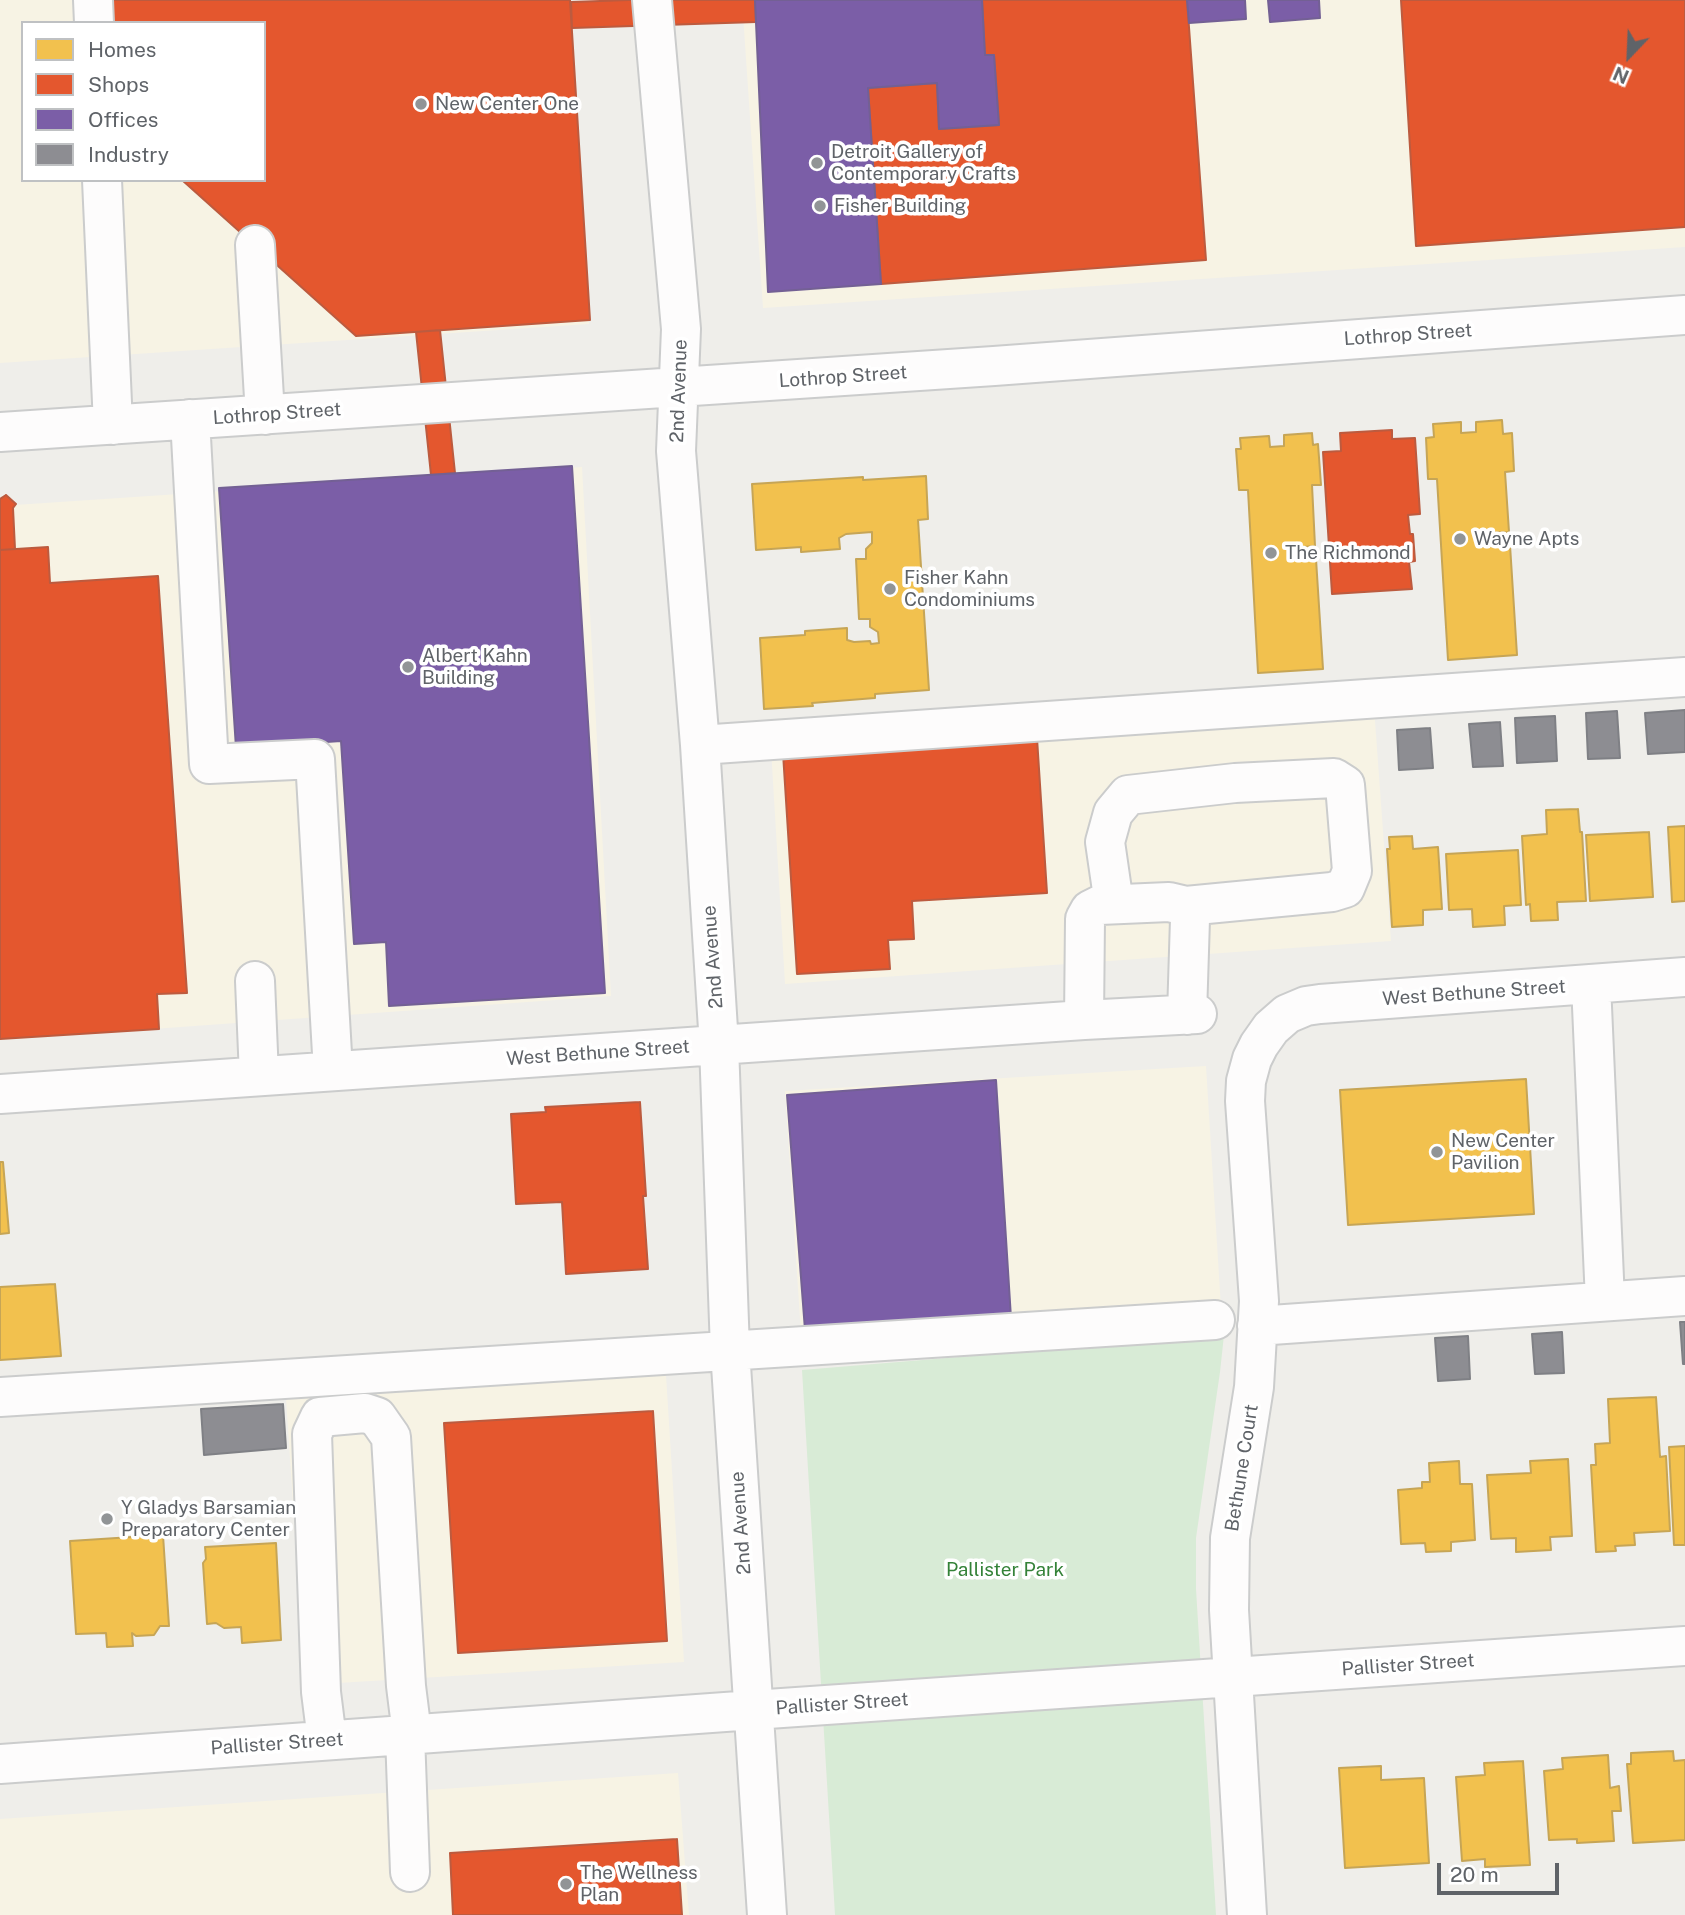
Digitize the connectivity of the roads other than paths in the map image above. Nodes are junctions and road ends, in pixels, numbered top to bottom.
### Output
1 (93, 0) edge
2 (652, 0) edge
3 (94, 21) edge
4 (102, 182) edge
5 (255, 245) dead end
6 (1685, 315) edge
7 (679, 388) junction
8 (265, 415) junction
9 (190, 419) junction
10 (113, 425) junction
11 (0, 432) edge
12 (1685, 677) edge
13 (700, 745) junction
14 (1114, 904) junction
15 (1186, 906) junction
16 (1685, 977) edge
17 (256, 981) dead end
18 (1591, 984) junction
19 (1084, 1020) junction
20 (1271, 1028) joint
21 (719, 1045) junction
22 (333, 1071) junction
23 (259, 1076) junction
24 (0, 1094) edge
25 (1685, 1296) edge
26 (1605, 1301) junction
27 (1215, 1320) dead end
28 (1258, 1326) junction
29 (730, 1350) junction
30 (0, 1397) edge
31 (1685, 1646) edge
32 (1234, 1677) junction
33 (753, 1710) junction
34 (408, 1734) junction
35 (327, 1740) junction
36 (0, 1763) edge
37 (410, 1872) dead end
38 (767, 1915) edge
39 (1247, 1915) edge

1 - 3 street
2 - 7 street, 2nd Avenue
4 - 10 street
5 - 8 street
6 - 7 street, Lothrop Street
7 - 8 street, Lothrop Street
7 - 13 street, 2nd Avenue
8 - 9 street, Lothrop Street
9 - 10 street, Lothrop Street
9 - 22 street
10 - 11 street, Lothrop Street
12 - 13 street
13 - 21 street, 2nd Avenue
14 - 15 street
14 - 15 street
14 - 19 street
15 - 19 street, West Bethune Street
16 - 18 street, West Bethune Street
17 - 23 street
18 - 20 street, West Bethune Street
18 - 26 street
19 - 21 street, West Bethune Street
20 - 28 street, Bethune Court
21 - 22 street, West Bethune Street
21 - 29 street, 2nd Avenue
22 - 23 street, West Bethune Street
23 - 24 street, West Bethune Street
25 - 26 street
26 - 28 street
27 - 29 street
28 - 32 street, Bethune Court
29 - 30 street
29 - 33 street, 2nd Avenue
31 - 32 street, Pallister Street
32 - 33 street, Pallister Street
32 - 39 street, Bethune Court
33 - 34 street, Pallister Street
33 - 38 street, 2nd Avenue
34 - 35 street, Pallister Street
34 - 35 street
34 - 37 street
35 - 36 street, Pallister Street

